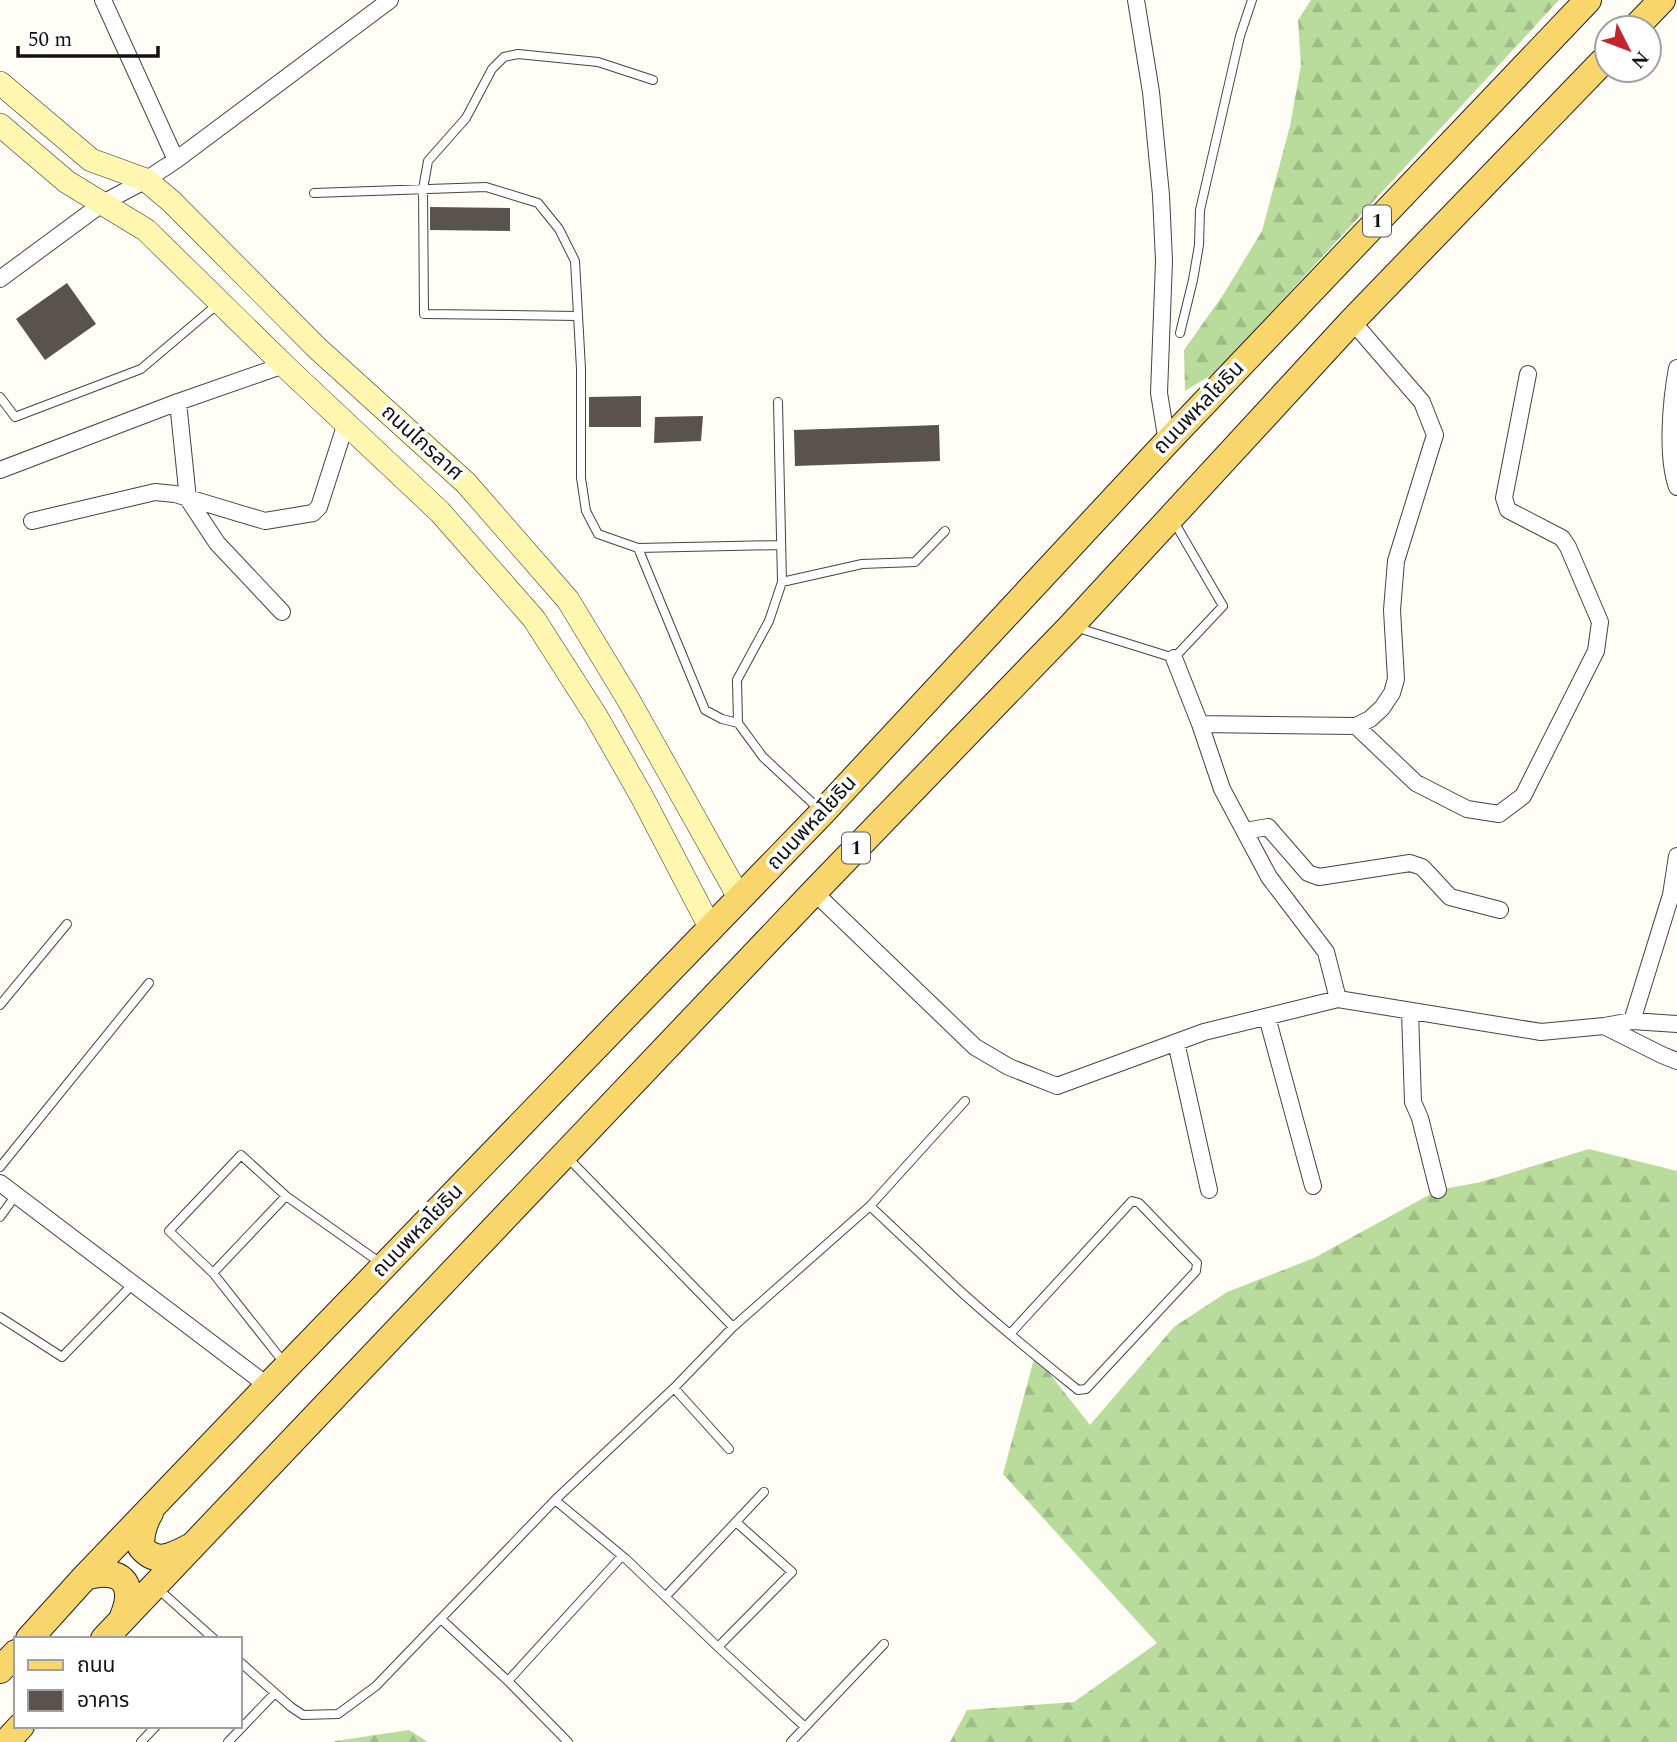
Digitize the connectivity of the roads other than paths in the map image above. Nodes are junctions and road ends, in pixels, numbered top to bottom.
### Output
1 (103, 0) edge
2 (390, 0) edge
3 (1136, 0) edge
4 (1252, 0) edge
5 (1588, 0) edge
6 (1662, 0) edge
7 (1648, 14) edge
8 (1593, 71) edge
9 (653, 80) dead end
10 (0, 83) edge
11 (0, 125) edge
12 (176, 160) junction
13 (146, 180) junction
14 (423, 189) junction
15 (314, 193) dead end
16 (103, 203) junction
17 (0, 279) edge
18 (220, 302) junction
19 (578, 316) junction
20 (1352, 321) junction
21 (1180, 332) dead end
22 (284, 365) junction
23 (1677, 368) edge
24 (1528, 374) dead end
25 (0, 397) edge
26 (778, 401) dead end
27 (178, 402) junction
28 (346, 423) junction
29 (1167, 442) junction
30 (0, 470) edge
31 (1677, 487) edge
32 (188, 499) junction
33 (1172, 518) junction
34 (32, 521) dead end
35 (944, 531) dead end
36 (781, 545) junction
37 (638, 548) junction
38 (782, 582) junction
39 (282, 611) dead end
40 (1071, 626) junction
41 (1174, 658) junction
42 (738, 723) junction
43 (1200, 724) junction
44 (1356, 726) junction
45 (822, 813) junction
46 (1245, 831) junction
47 (1677, 856) edge
48 (814, 892) junction
49 (1674, 895) edge
50 (740, 899) junction
51 (1500, 910) dead end
52 (67, 924) dead end
53 (711, 929) junction
54 (149, 983) dead end
55 (1338, 999) junction
56 (0, 1005) edge
57 (1410, 1012) junction
58 (1267, 1017) junction
59 (1632, 1021) junction
60 (1677, 1024) edge
61 (1604, 1026) junction
62 (1176, 1042) junction
63 (1677, 1061) edge
64 (965, 1101) dead end
65 (564, 1154) junction
66 (0, 1167) edge
67 (0, 1182) edge
68 (1313, 1186) dead end
69 (1209, 1189) dead end
70 (1438, 1191) dead end
71 (16, 1195) junction
72 (286, 1196) junction
73 (870, 1206) junction
74 (0, 1217) edge
75 (384, 1266) junction
76 (213, 1273) junction
77 (133, 1284) junction
78 (0, 1317) edge
79 (733, 1327) junction
80 (1010, 1334) junction
81 (287, 1366) junction
82 (268, 1386) junction
83 (674, 1388) junction
84 (729, 1449) dead end
85 (764, 1492) dead end
86 (555, 1500) junction
87 (152, 1508) junction
88 (736, 1522) junction
89 (194, 1545) junction
90 (622, 1556) junction
91 (85, 1577) junction
92 (155, 1586) junction
93 (666, 1597) junction
94 (122, 1619) junction
95 (441, 1619) junction
96 (31, 1637) edge
97 (106, 1637) edge
98 (212, 1637) edge
99 (884, 1644) dead end
100 (718, 1647) junction
101 (14, 1655) edge
102 (242, 1664) edge
103 (0, 1670) edge
104 (508, 1681) junction
105 (275, 1693) junction
106 (242, 1727) edge
107 (805, 1727) junction
108 (19, 1728) edge
109 (154, 1728) edge
110 (241, 1728) edge
111 (6, 1742) edge
112 (141, 1742) edge
113 (228, 1742) edge
114 (568, 1742) edge
115 (791, 1742) edge

1 - 12 street
2 - 12 street
3 - 29 street
4 - 21 lane
5 - 29 main road, ถนนพหลโยธิน / 1
6 - 7 main road
8 - 20 main road, 1
9 - 14 lane
10 - 13 main road, ถนนไกรลาศ
11 - 16 main road, ถนนไกรลาศ
12 - 13 street
13 - 16 street
13 - 50 main road, ถนนไกรลาศ
14 - 15 lane
14 - 19 lane
14 - 19 lane
16 - 17 street
16 - 18 main road, ถนนไกรลาศ
18 - 22 main road, ถนนไกรลาศ
18 - 25 lane
19 - 37 lane
20 - 33 main road, 1
20 - 44 street
22 - 27 street
22 - 28 main road, ถนนไกรลาศ
23 - 31 street
24 - 44 street
26 - 36 lane
27 - 30 street
27 - 32 street
28 - 32 street
28 - 53 main road, ถนนไกรลาศ
29 - 45 main road, ถนนพหลโยธิน / 1
32 - 34 street
32 - 39 street
33 - 40 main road, 1
33 - 41 lane
35 - 38 lane
36 - 37 lane
36 - 38 lane
37 - 42 lane
38 - 42 lane
40 - 41 lane
40 - 48 main road, 1
41 - 43 street
42 - 45 lane
43 - 44 street
43 - 46 street
45 - 50 main road, ถนนพหลโยธิน / 1
46 - 51 street
46 - 55 street
47 - 49 street
48 - 62 street
48 - 65 main road, 1
49 - 59 street
50 - 53 main road, ถนนพหลโยธิน / 1
52 - 56 lane
53 - 75 main road, ถนนพหลโยธิน / 1
54 - 66 lane
55 - 57 street
55 - 58 street
57 - 61 street
57 - 70 street
58 - 62 street
58 - 68 street
59 - 60 street
59 - 61 street
61 - 63 street
62 - 69 street
64 - 73 lane
65 - 79 lane
65 - 89 main road, 1
67 - 71 street
71 - 74 lane
71 - 77 street
72 - 75 lane
72 - 76 lane
72 - 76 lane
73 - 79 lane
73 - 80 lane
75 - 81 main road, ถนนพหลโยธิน / 1
76 - 81 lane
77 - 78 lane
77 - 82 street
79 - 83 lane
80 - 80 lane
81 - 82 main road, ถนนพหลโยธิน / 1
82 - 87 main road, ถนนพหลโยธิน / 1
83 - 84 lane
83 - 86 lane
85 - 88 lane
86 - 90 lane
86 - 95 lane
87 - 89 main road
87 - 91 main road, ถนนพหลโยธิน / 1
88 - 93 lane
88 - 100 lane
89 - 92 main road, 1
90 - 93 lane
90 - 104 lane
91 - 94 main road
91 - 96 main road, ถนนพหลโยธิน / 1
92 - 94 main road, 1
92 - 98 lane
93 - 100 lane
94 - 97 main road, 1
95 - 104 lane
95 - 105 lane
99 - 107 lane
100 - 107 lane
101 - 103 main road
102 - 105 lane
104 - 114 lane
105 - 106 lane
107 - 115 lane
108 - 111 main road
109 - 112 lane
110 - 113 lane

